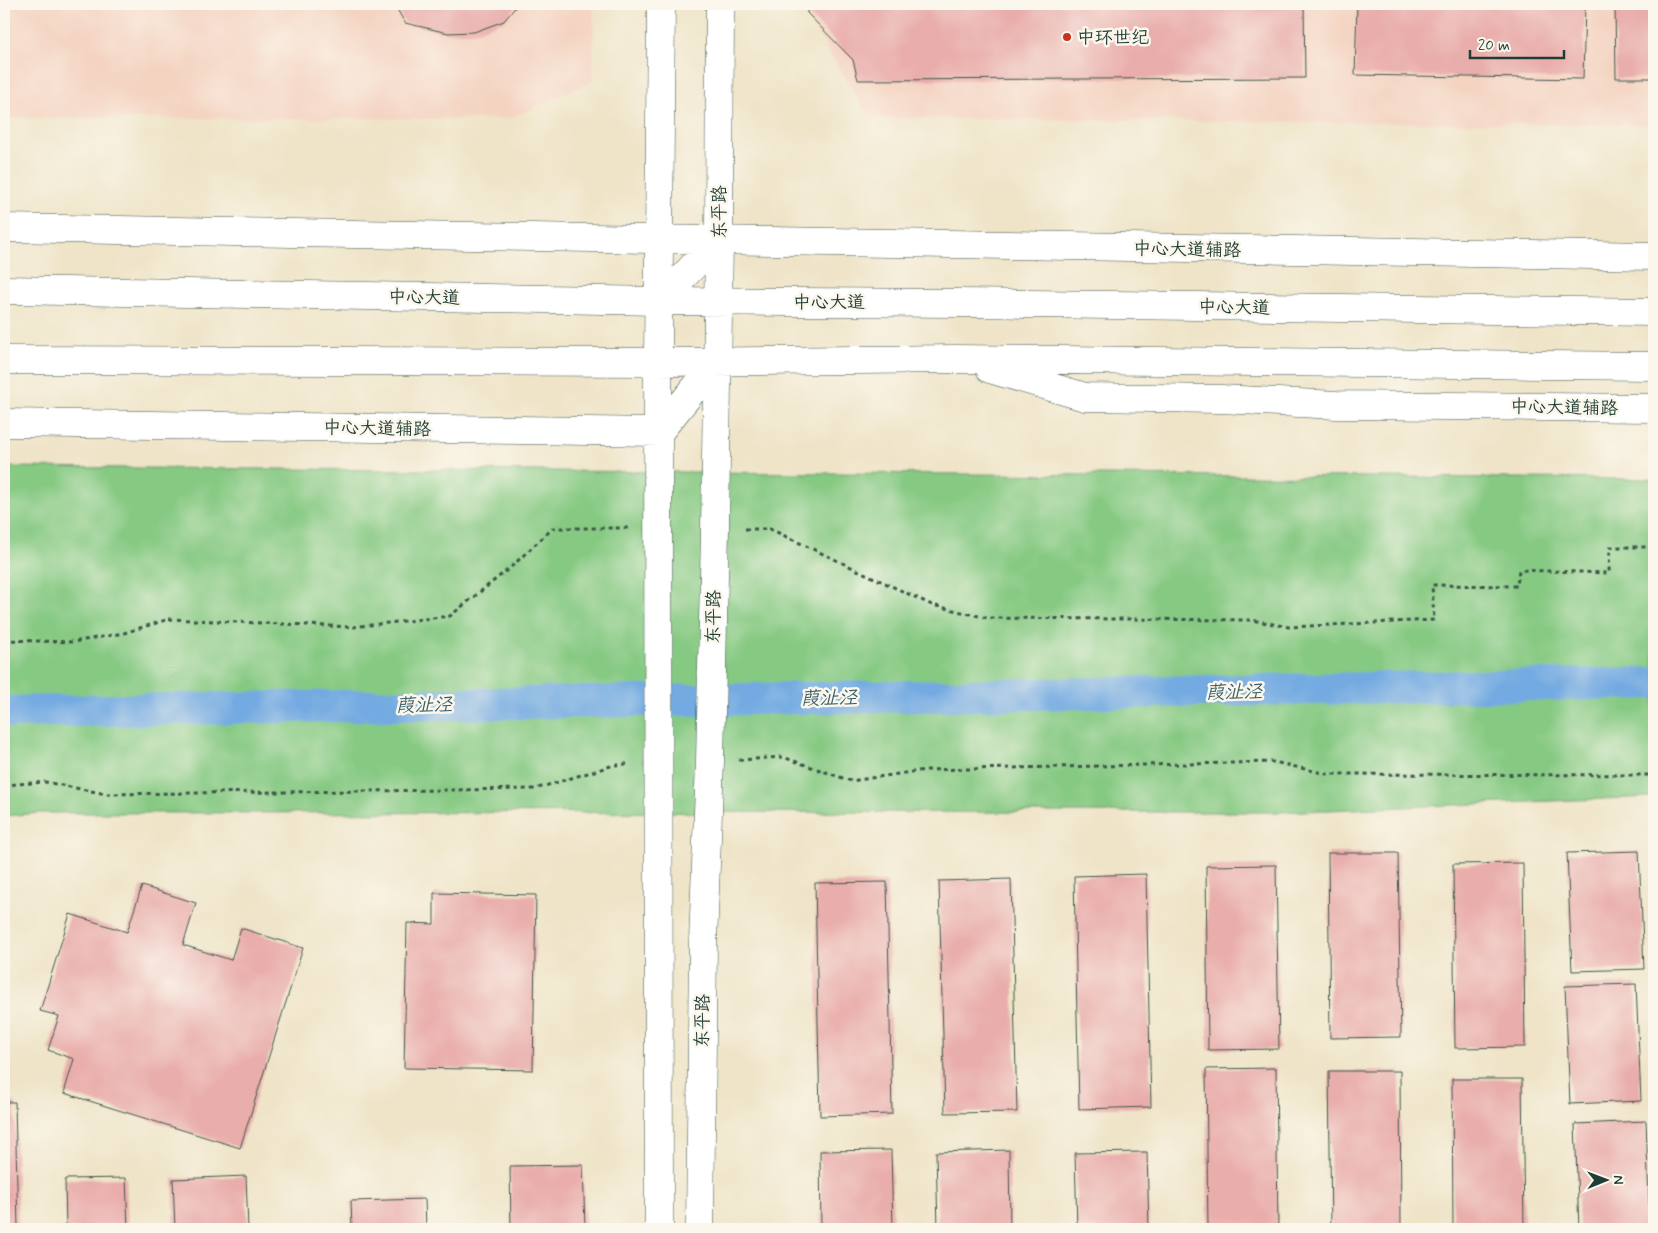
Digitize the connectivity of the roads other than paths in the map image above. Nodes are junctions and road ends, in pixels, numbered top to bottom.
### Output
1 (661, 4) edge
2 (720, 4) edge
3 (4, 228) edge
4 (719, 239) junction
5 (660, 240) junction
6 (1654, 256) edge
7 (4, 290) edge
8 (660, 301) junction
9 (717, 302) junction
10 (1654, 312) edge
11 (957, 359) junction
12 (4, 360) edge
13 (717, 361) junction
14 (658, 362) junction
15 (1654, 366) edge
16 (1654, 408) edge
17 (4, 423) edge
18 (659, 432) junction
19 (659, 1229) edge
20 (700, 1229) edge

1 - 5 main road
2 - 4 main road, 东平路
3 - 5 main road, 中心大道辅路
4 - 5 main road, 中心大道辅路
4 - 6 main road, 中心大道辅路
4 - 8 main road
4 - 9 main road, 东平路
5 - 8 main road
7 - 8 main road, 中心大道
8 - 9 main road, 中心大道
8 - 14 main road
9 - 10 main road, 中心大道
9 - 13 main road, 东平路
11 - 13 main road
11 - 15 main road
11 - 16 main road, 中心大道辅路
12 - 14 main road
13 - 14 main road
13 - 18 main road
13 - 20 main road, 东平路
14 - 18 main road
17 - 18 main road, 中心大道辅路
18 - 19 main road

